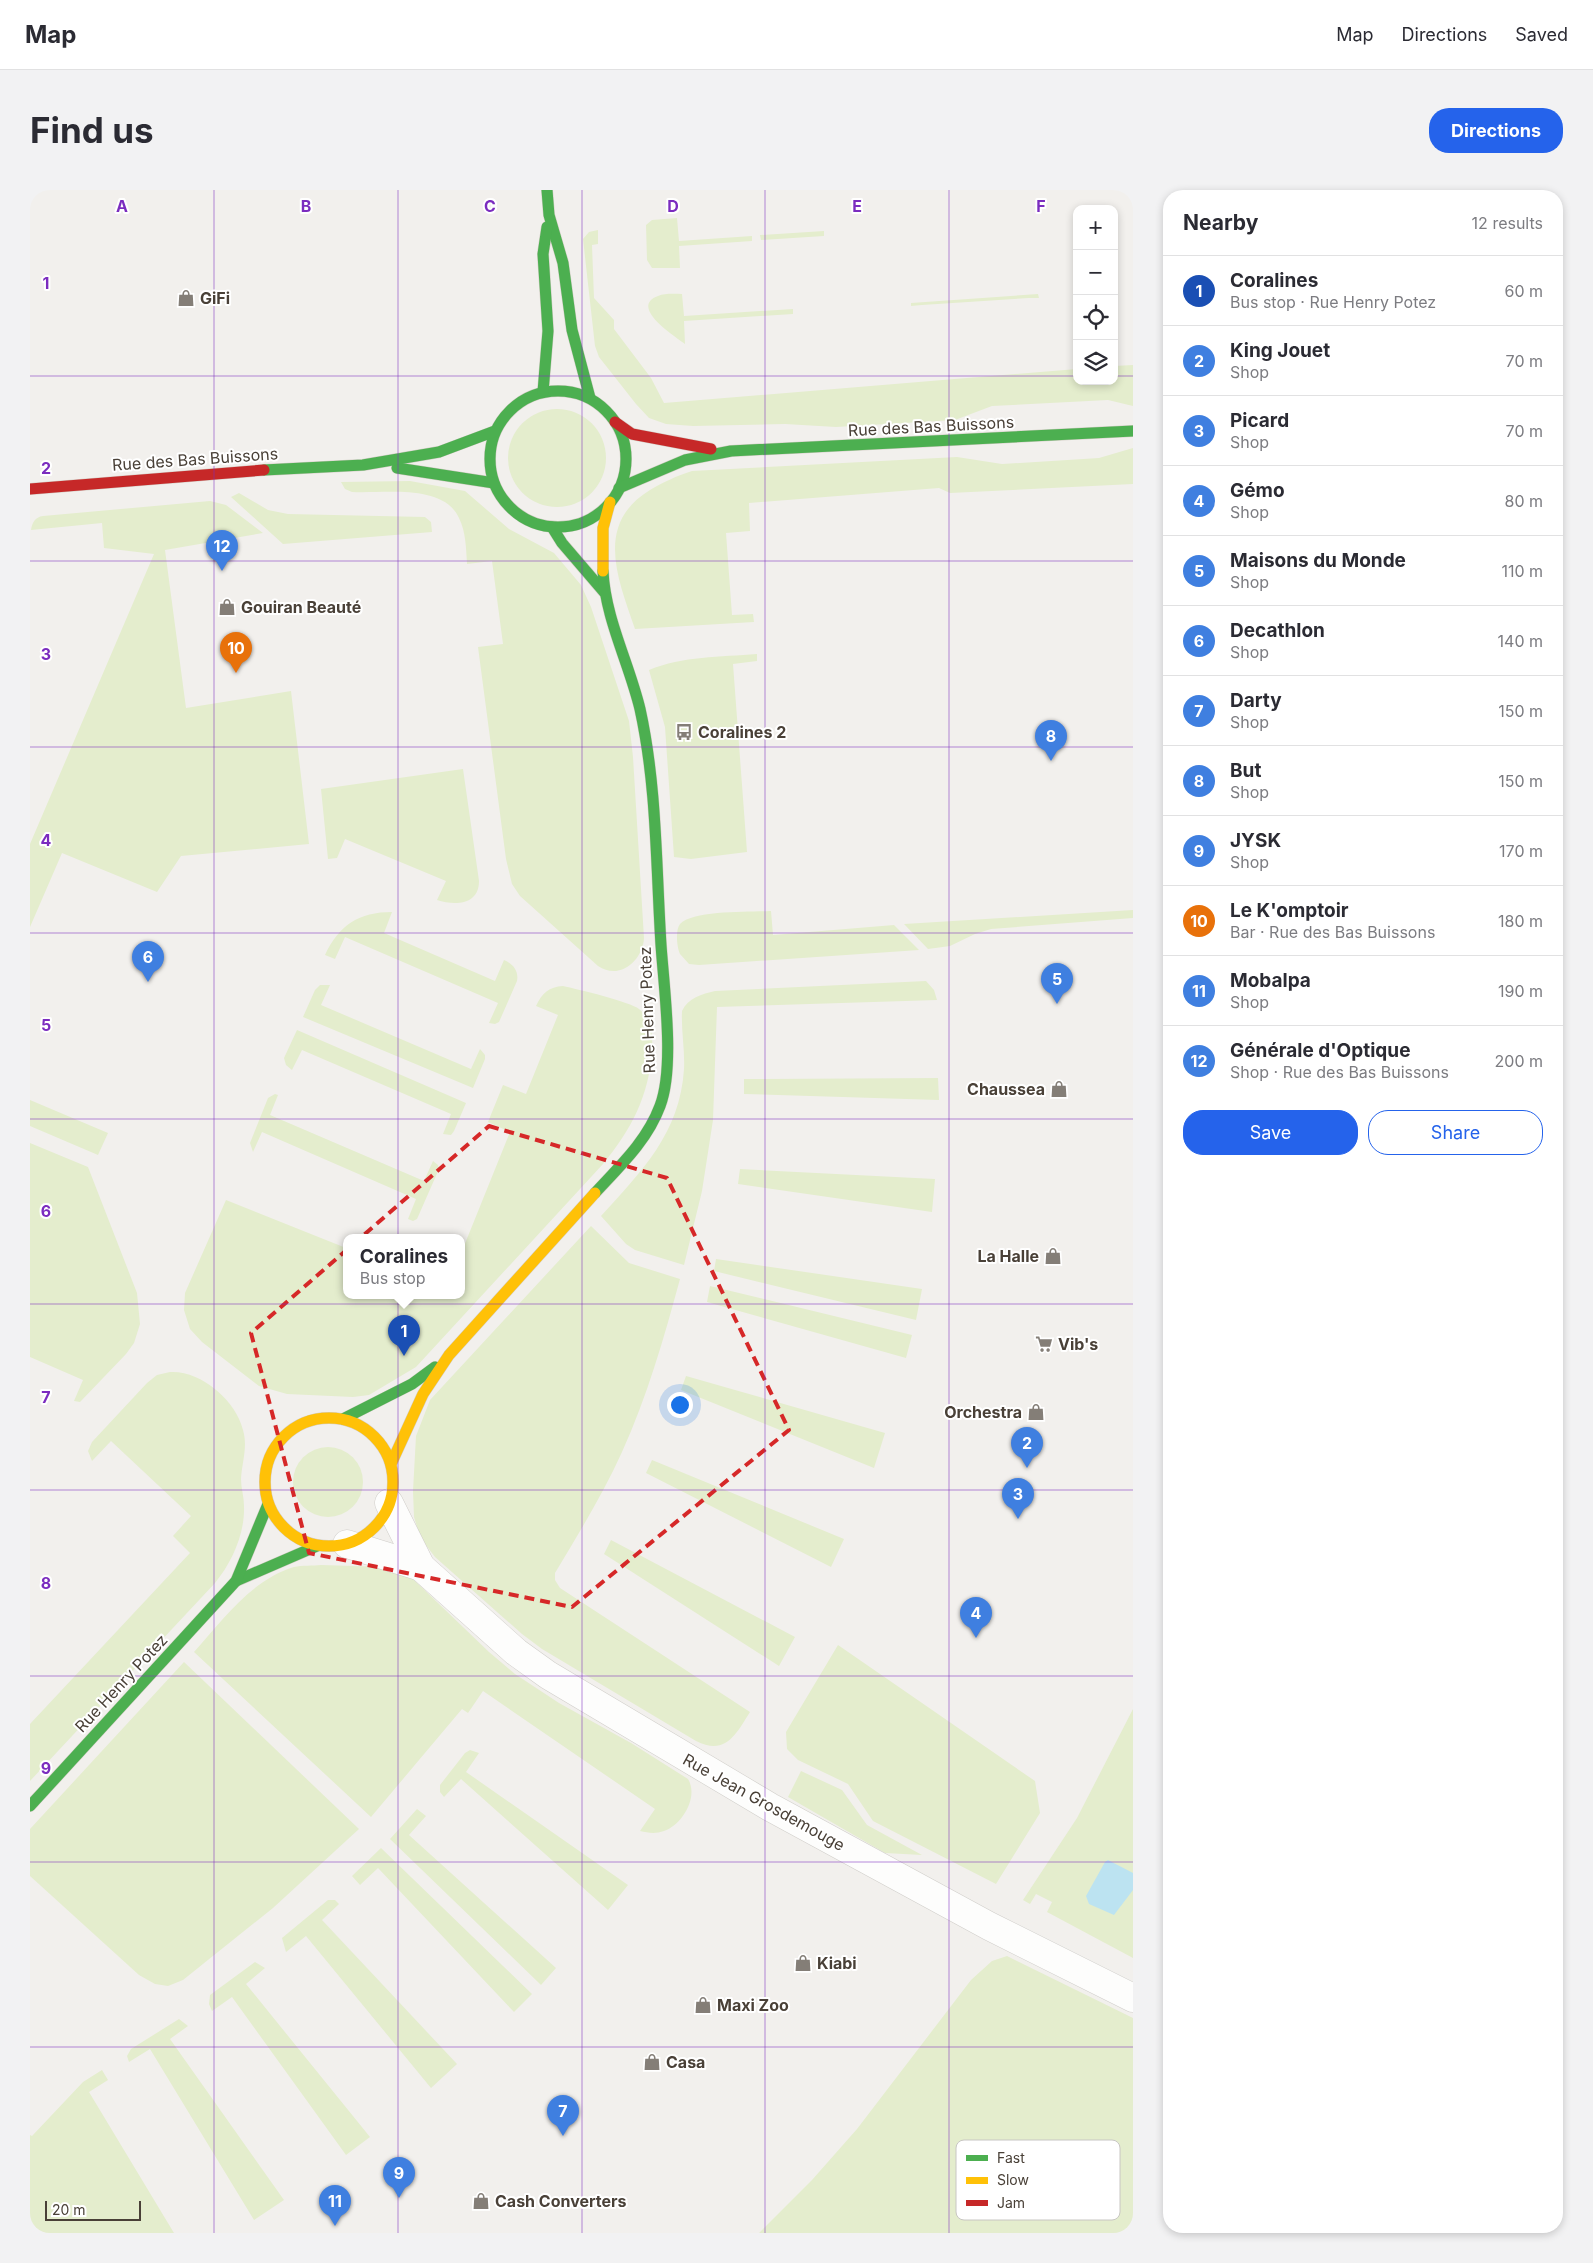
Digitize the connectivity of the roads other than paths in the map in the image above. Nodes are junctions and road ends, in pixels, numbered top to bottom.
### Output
1 (547, 190) edge
2 (549, 215) junction
3 (543, 392) junction
4 (590, 398) junction
5 (615, 422) junction
6 (495, 431) junction
7 (1133, 431) edge
8 (731, 452) junction
9 (363, 465) junction
10 (494, 483) junction
11 (619, 488) junction
12 (30, 489) edge
13 (610, 502) junction
14 (552, 527) junction
15 (604, 592) junction
16 (449, 1355) junction
17 (343, 1419) junction
18 (391, 1464) junction
19 (389, 1503) junction
20 (268, 1504) junction
21 (347, 1544) junction
22 (317, 1546) junction
23 (421, 1567) junction
24 (236, 1581) junction
25 (30, 1806) edge
26 (1133, 1998) edge

1 - 2 street
2 - 3 street
2 - 4 street
3 - 4 street
3 - 6 street
4 - 5 street
5 - 8 street, Rue des Bas Buissons
5 - 11 street
6 - 9 street, Rue des Bas Buissons
6 - 10 street
7 - 8 street, Rue des Bas Buissons
8 - 11 street, Rue des Bas Buissons
9 - 10 street, Rue des Bas Buissons
9 - 12 street, Rue des Bas Buissons
10 - 14 street
11 - 13 street
13 - 14 street
13 - 15 street, Rue Henry Potez
14 - 15 street, Rue Henry Potez
15 - 16 street, Rue Henry Potez
16 - 17 street
16 - 18 street
17 - 18 street
17 - 20 street
18 - 19 street
19 - 21 street
19 - 23 street
20 - 22 street
20 - 24 street
21 - 22 street
21 - 23 street
22 - 24 street
23 - 26 street, Rue Jean Grosdemouge
24 - 25 street, Rue Henry Potez

